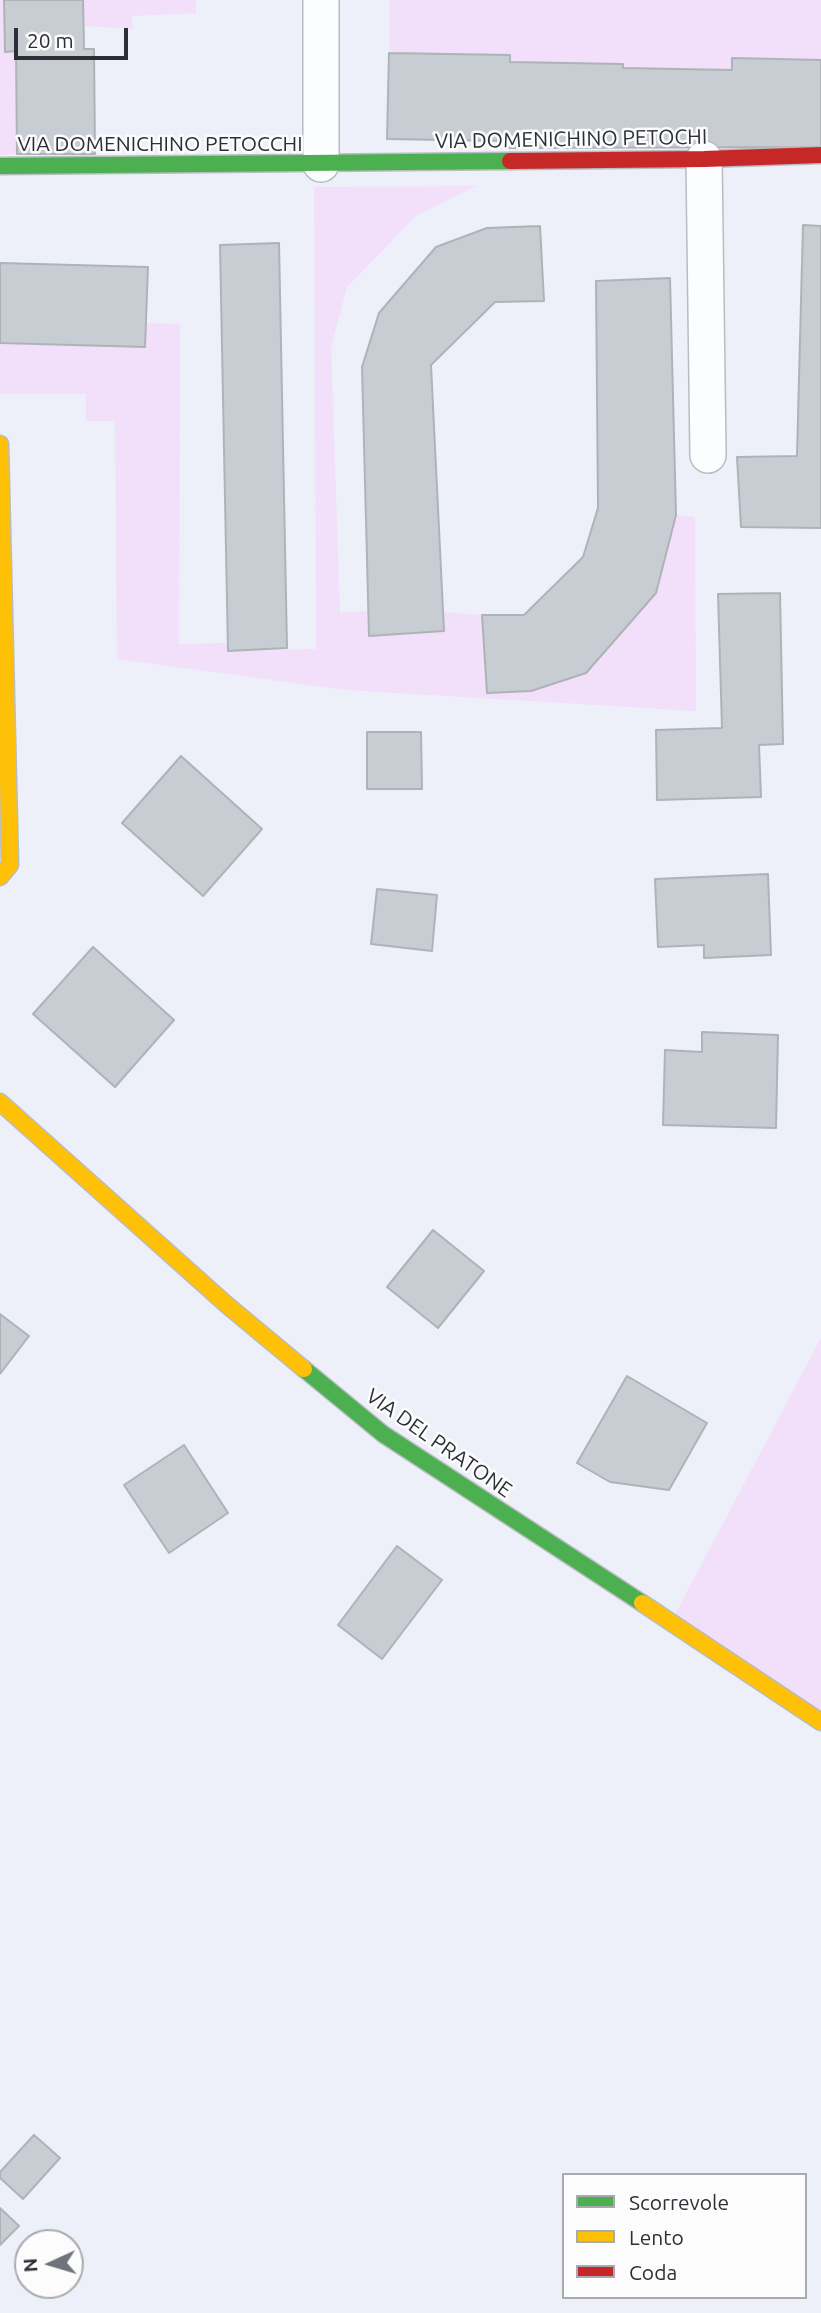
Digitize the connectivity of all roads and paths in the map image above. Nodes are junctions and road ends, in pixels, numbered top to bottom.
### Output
1 (321, 0) edge
2 (821, 155) edge
3 (704, 159) junction
4 (321, 164) junction
5 (0, 166) edge
6 (0, 444) edge
7 (708, 455) dead end
8 (0, 877) edge
9 (0, 1102) edge
10 (821, 1722) edge

1 - 4 street
2 - 3 street, VIA DOMENICHINO PETOCHI
3 - 4 street, VIA DOMENICHINO PETOCHI
3 - 7 street
4 - 5 street, VIA DOMENICHINO PETOCCHI
6 - 8 street
9 - 10 street, VIA DEL PRATONE

